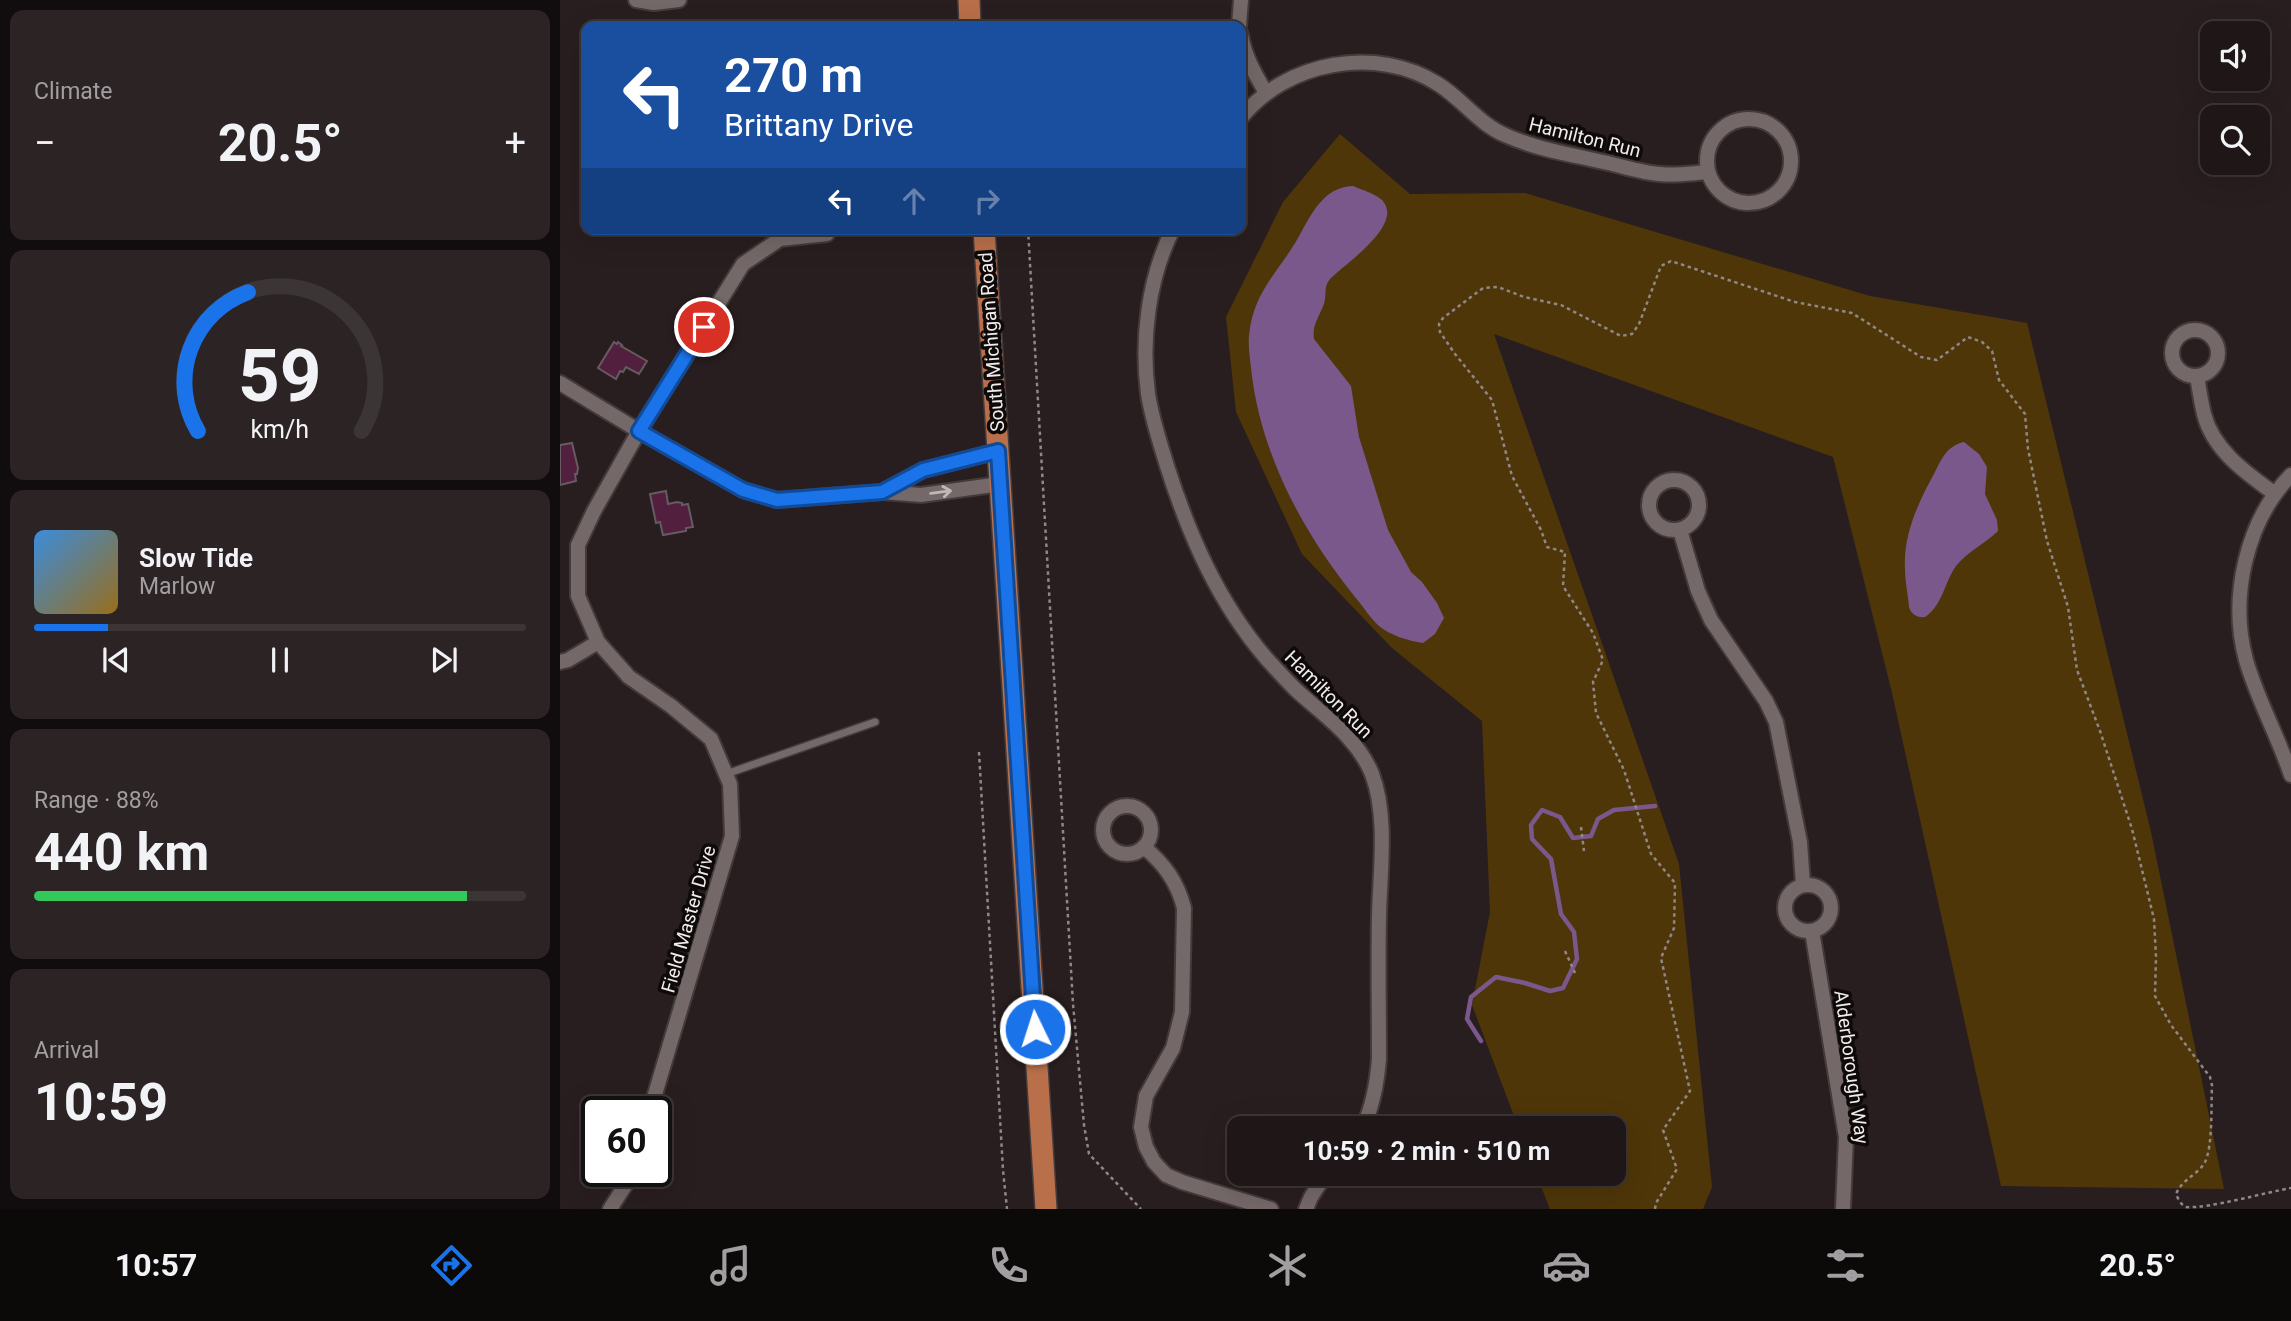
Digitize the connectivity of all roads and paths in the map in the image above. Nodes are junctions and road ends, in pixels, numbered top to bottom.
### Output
1 (636, 0) edge
2 (679, 0) edge
3 (969, 0) edge
4 (1241, 0) edge
5 (970, 21) edge
6 (1239, 21) edge
7 (1246, 56) edge
8 (1266, 93) junction
9 (1246, 112) edge
10 (1708, 172) junction
11 (818, 235) edge
12 (984, 235) edge
13 (1028, 235) edge
14 (1171, 235) edge
15 (2197, 376) dead end
16 (560, 383) edge
17 (639, 431) junction
18 (998, 451) junction
19 (2291, 475) edge
20 (1000, 484) junction
21 (882, 492) junction
22 (2275, 494) junction
23 (1680, 530) dead end
24 (598, 642) junction
25 (560, 662) edge
26 (875, 722) dead end
27 (979, 752) dead end
28 (726, 774) junction
29 (2291, 775) edge
30 (1581, 827) dead end
31 (1144, 847) dead end
32 (1584, 850) dead end
33 (1803, 886) junction
34 (1812, 931) junction
35 (1566, 951) dead end
36 (1575, 973) dead end
37 (654, 1096) edge
38 (1368, 1116) edge
39 (1318, 1186) edge
40 (624, 1187) edge
41 (2291, 1188) edge
42 (610, 1209) edge
43 (1007, 1209) edge
44 (1046, 1209) edge
45 (1141, 1209) edge
46 (1271, 1209) edge
47 (1306, 1209) edge
48 (1656, 1209) edge
49 (1843, 1209) edge

1 - 2 street
3 - 5 main road
4 - 6 street
7 - 8 street
8 - 9 street, Hamilton Run
8 - 10 street, Hamilton Run
10 - 10 street
11 - 17 street, Field Master Drive
12 - 18 main road, South Michigan Road
13 - 45 path
14 - 38 street, Hamilton Run
15 - 22 street
16 - 17 street
17 - 21 street
17 - 24 street, Field Master Drive
18 - 20 main road, South Michigan Road
18 - 21 street
19 - 22 street
21 -> 20 street
20 - 44 main road, South Michigan Road
22 - 29 street
23 - 33 street
24 - 25 street
24 - 28 street, Field Master Drive
26 - 28 lane
27 - 43 path
28 - 37 street, Field Master Drive
30 - 32 path
31 - 46 street
33 - 34 street
33 - 34 street
34 - 49 street, Alderborough Way
35 - 36 path
39 - 47 street
40 - 42 street
41 - 48 path

